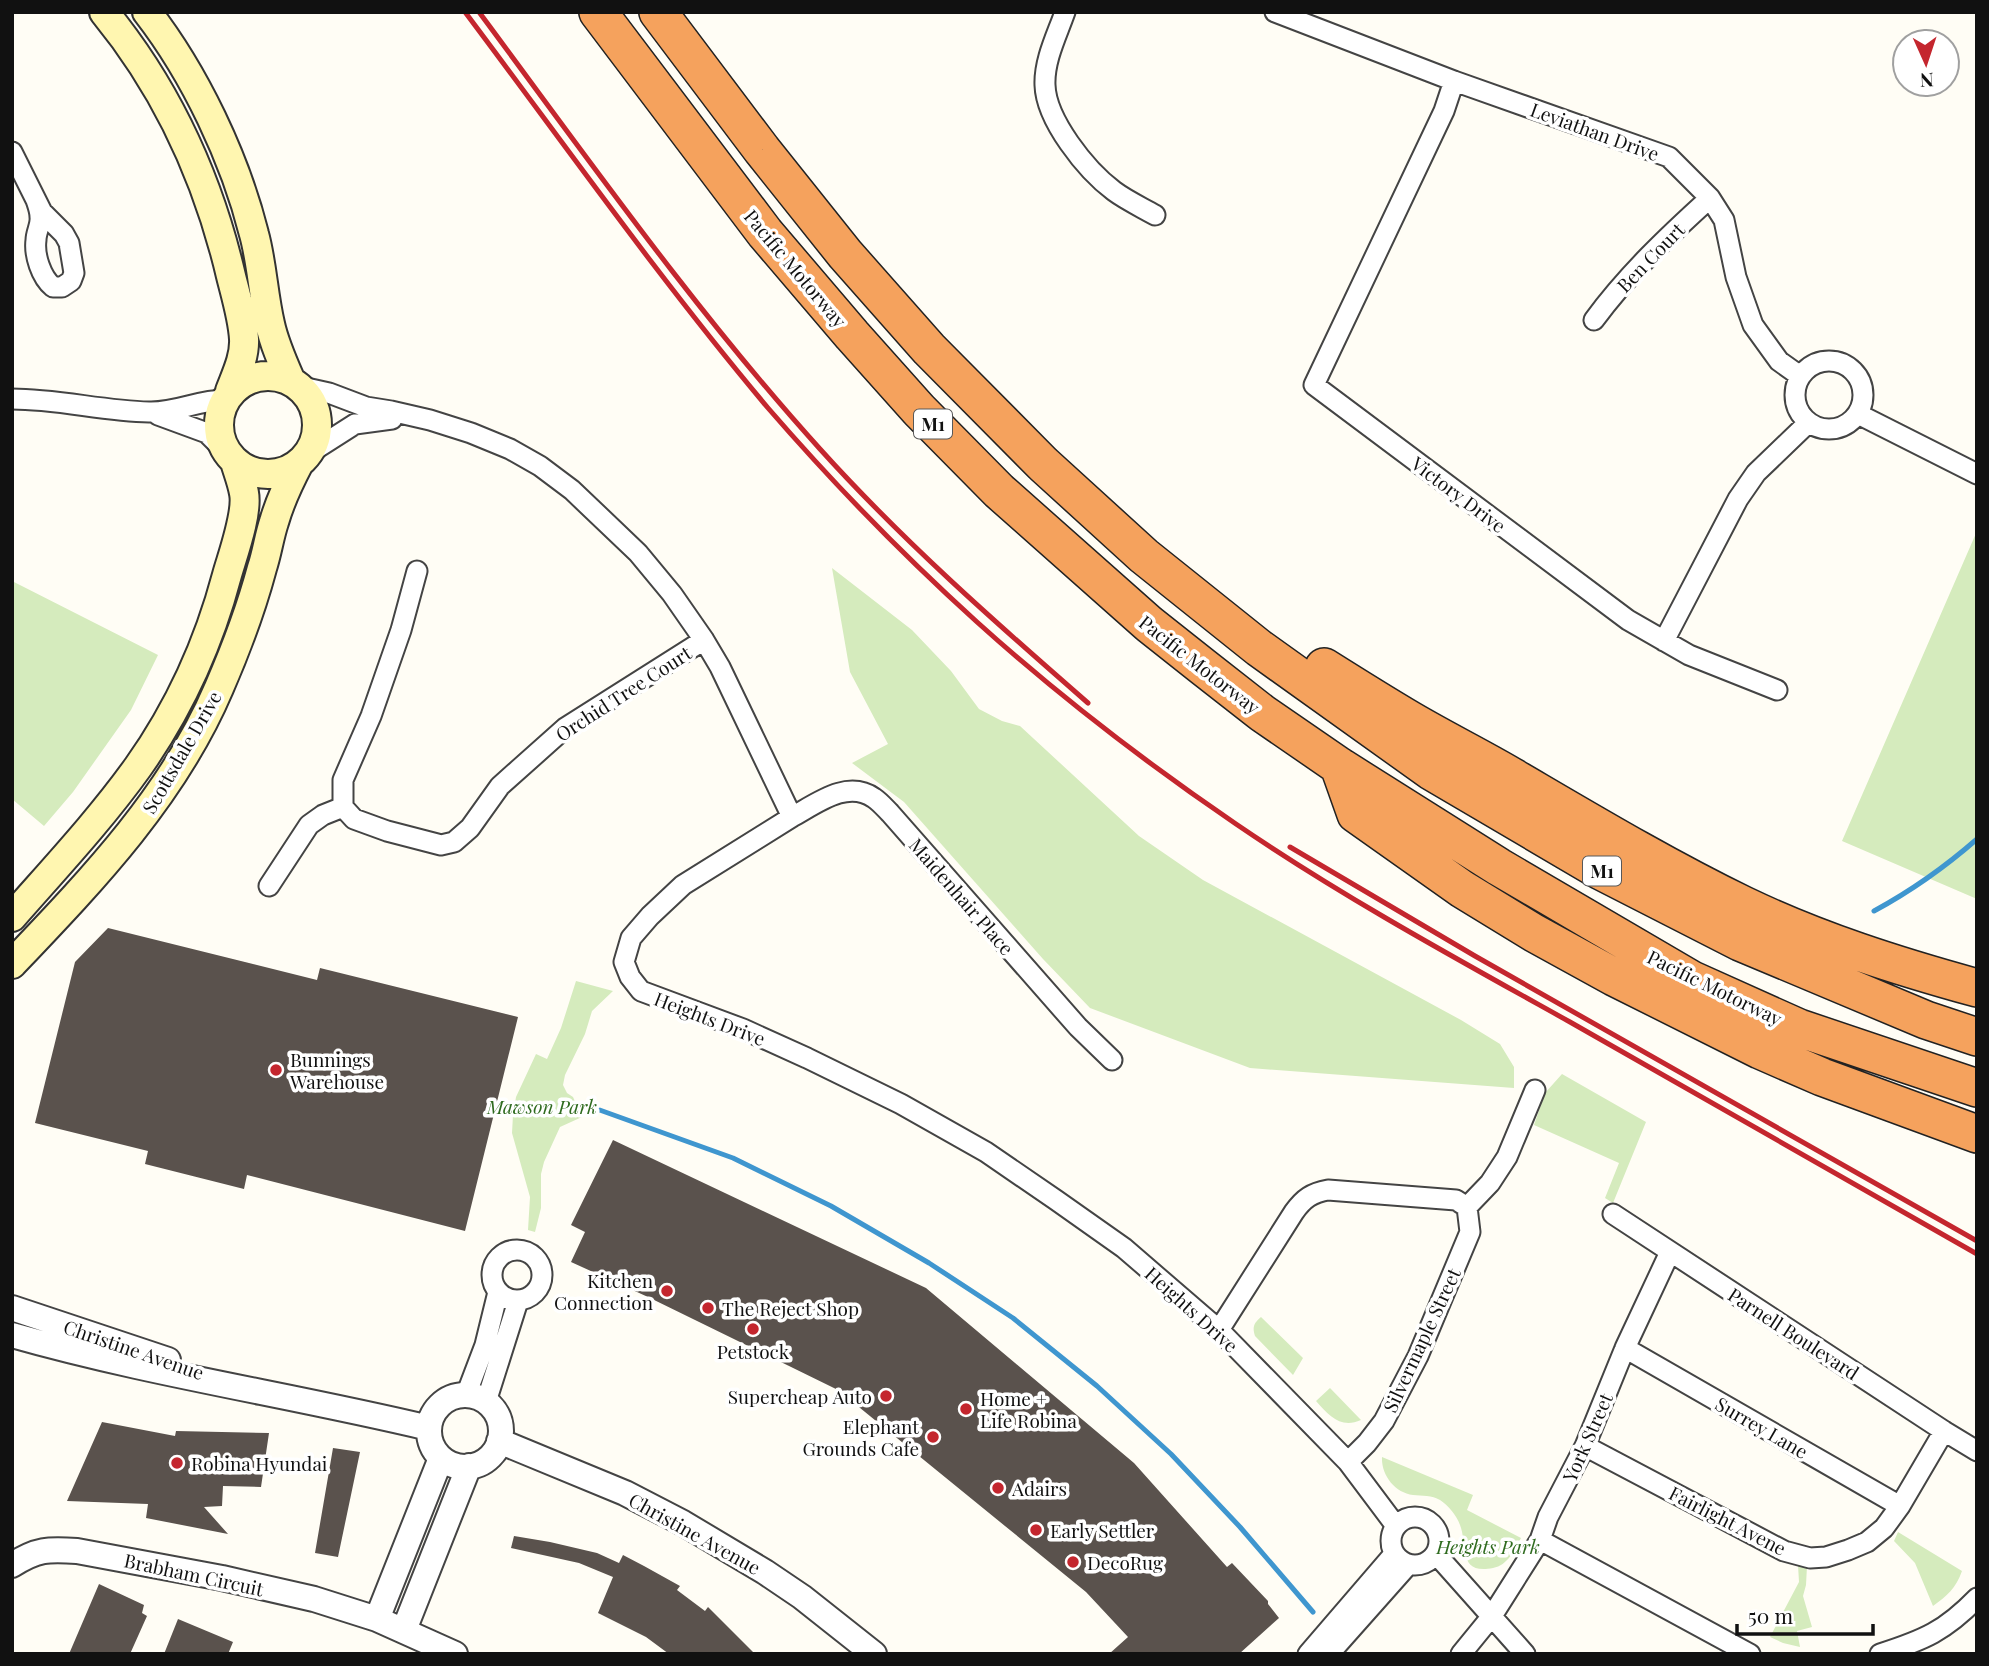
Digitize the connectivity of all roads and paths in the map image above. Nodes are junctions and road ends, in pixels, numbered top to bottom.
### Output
1 (104, 12) edge
2 (147, 12) edge
3 (598, 12) edge
4 (658, 12) edge
5 (1065, 12) edge
6 (1275, 12) edge
7 (1454, 81) junction
8 (12, 152) edge
9 (1710, 198) junction
10 (36, 200) dead end
11 (1155, 215) dead end
12 (1594, 320) dead end
13 (1800, 376) junction
14 (296, 383) junction
15 (227, 395) junction
16 (12, 399) edge
17 (150, 412) junction
18 (1858, 414) junction
19 (418, 417) junction
20 (1808, 423) junction
21 (231, 457) junction
22 (304, 458) junction
23 (1977, 474) edge
24 (417, 571) dead end
25 (704, 640) junction
26 (1664, 641) junction
27 (1259, 648) junction
28 (1777, 690) dead end
29 (1339, 766) junction
30 (343, 807) junction
31 (792, 817) junction
32 (269, 886) dead end
33 (12, 917) edge
34 (12, 964) edge
35 (1977, 988) edge
36 (1977, 1037) edge
37 (1112, 1060) dead end
38 (1977, 1088) edge
39 (1535, 1090) dead end
40 (1977, 1134) edge
41 (1467, 1207) junction
42 (1613, 1214) dead end
43 (1670, 1252) junction
44 (498, 1292) junction
45 (518, 1301) junction
46 (12, 1308) edge
47 (1219, 1331) junction
48 (12, 1335) edge
49 (1625, 1348) junction
50 (256, 1390) junction
51 (476, 1399) junction
52 (429, 1428) junction
53 (1944, 1431) junction
54 (499, 1441) junction
55 (1585, 1446) junction
56 (1977, 1451) edge
57 (442, 1458) junction
58 (1348, 1462) junction
59 (469, 1466) junction
60 (1899, 1507) junction
61 (1396, 1526) junction
62 (1540, 1540) junction
63 (1436, 1554) junction
64 (1401, 1559) junction
65 (12, 1565) edge
66 (1977, 1598) edge
67 (1492, 1616) junction
68 (377, 1619) junction
69 (404, 1630) junction
70 (455, 1654) edge
71 (874, 1654) edge
72 (1308, 1654) edge
73 (1329, 1654) edge
74 (1461, 1654) edge
75 (1525, 1654) edge
76 (1750, 1654) edge
77 (1881, 1654) edge

1 - 15 main road
2 - 14 main road
3 - 29 highway, Pacific Motorway / M1
4 - 27 highway, M1
5 - 11 street
6 - 7 street, Leviathan Drive
7 - 9 street, Leviathan Drive
7 - 26 street, Victory Drive
8 - 10 street
9 - 12 street, Ben Court
9 - 13 street, Leviathan Drive
13 - 18 street
13 - 20 street
14 - 15 main road
14 - 19 street
14 - 22 main road
15 - 17 street
15 - 21 main road
16 - 17 street
17 - 21 street
18 - 20 street
18 - 23 street
19 - 22 street
19 - 25 street
20 - 26 street
21 - 22 main road
21 - 33 main road, Scottsdale Drive
22 - 34 main road, Scottsdale Drive
24 - 30 street
25 - 30 street, Orchid Tree Court
25 - 31 street
26 - 28 street
27 - 35 highway
27 - 36 highway, M1
29 - 38 highway, Pacific Motorway / M1
29 - 40 highway
30 - 32 street
31 - 37 street, Maidenhair Place
31 - 47 street, Heights Drive
39 - 41 street
41 - 47 street
41 - 58 street, Silvermaple Street
42 - 43 street, Parnell Boulevard
43 - 49 street, York Street
43 - 53 street, Parnell Boulevard
44 - 45 street
44 - 45 street
44 - 51 street
45 - 51 street
46 - 50 street, Christine Avenue
47 - 58 street, Heights Drive
48 - 50 street, Christine Avenue
49 - 55 street, York Street
49 - 60 street, Surrey Lane
50 - 52 street, Christine Avenue
51 - 52 street
51 - 54 street
52 - 57 street
53 - 56 street, Parnell Boulevard
53 - 60 street, Fairlight Avene
54 - 59 street
54 - 71 street, Christine Avenue
55 - 60 street, Fairlight Avene
55 - 62 street, York Street
57 - 59 street
57 - 68 street
58 - 61 street, Heights Drive
59 - 69 street
61 - 63 street
61 - 64 street
62 - 67 street, York Street
62 - 76 street
63 - 64 street
63 - 67 street
64 - 72 street
64 - 73 street
65 - 68 street, Brabham Circuit
66 - 77 street
67 - 74 street, York Street
67 - 75 street
68 - 69 street, Brabham Circuit
69 - 70 street, Brabham Circuit

